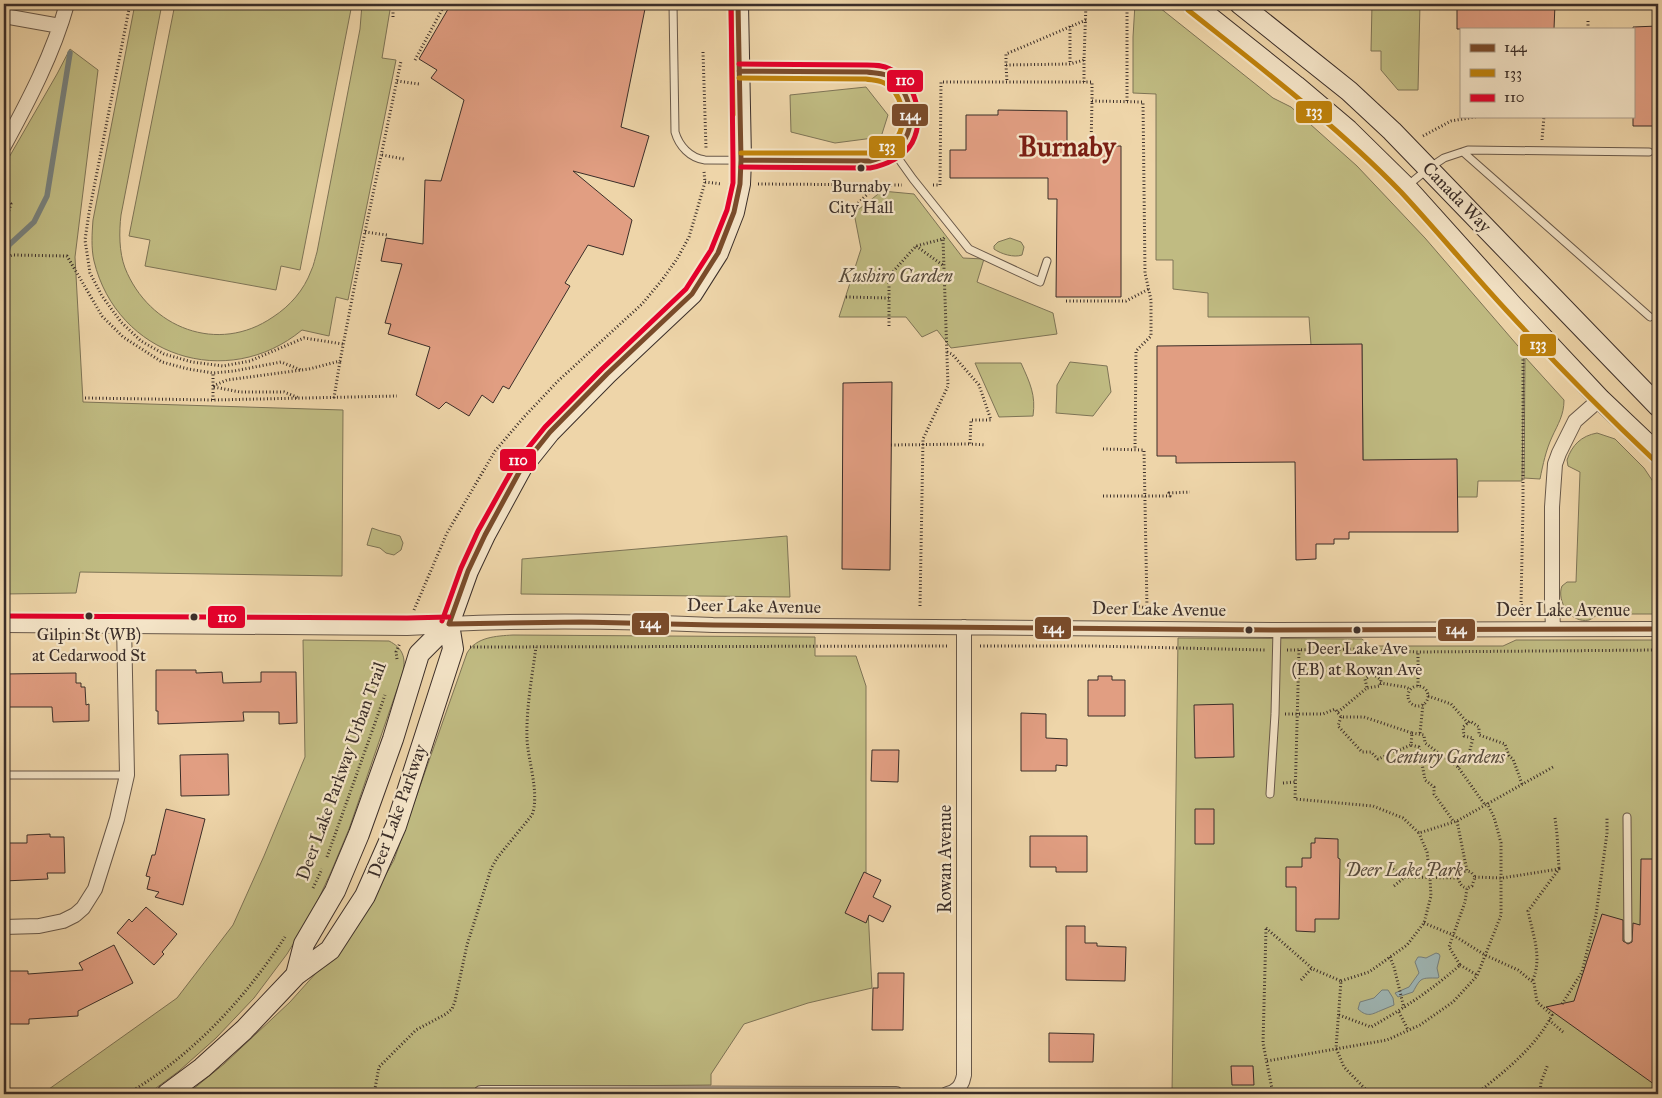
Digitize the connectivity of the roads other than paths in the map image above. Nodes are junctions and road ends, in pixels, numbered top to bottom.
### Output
1 (67, 4) edge
2 (673, 4) edge
3 (738, 4) edge
4 (1193, 4) edge
5 (1240, 4) edge
6 (4, 16) edge
7 (60, 26) junction
8 (739, 71) junction
9 (4, 146) edge
10 (893, 151) junction
11 (1463, 152) junction
12 (1649, 152) dead end
13 (741, 160) junction
14 (1429, 168) junction
15 (1406, 187) junction
16 (1047, 261) dead end
17 (1650, 317) dead end
18 (1600, 399) junction
19 (1658, 406) edge
20 (1658, 454) edge
21 (4, 623) edge
22 (124, 624) junction
23 (448, 624) junction
24 (964, 627) junction
25 (1553, 629) junction
26 (1658, 629) edge
27 (1277, 630) junction
28 (4, 775) edge
29 (127, 775) junction
30 (1270, 794) dead end
31 (1627, 817) dead end
32 (4, 926) edge
33 (1628, 940) dead end
34 (296, 975) junction
35 (952, 1092) edge
36 (481, 1093) edge
37 (167, 1094) edge
38 (896, 1094) edge

1 - 7 street
2 - 13 lane
3 - 8 main road, Deer Lake Parkway
4 - 15 main road, Canada Way
5 - 14 main road, Canada Way
6 - 7 street
7 - 9 street
8 - 10 lane
8 - 13 main road, Deer Lake Parkway
10 - 13 lane
10 - 16 lane
11 - 12 lane
11 - 14 lane
11 - 17 lane
13 - 23 main road, Deer Lake Parkway
14 - 15 lane
14 - 19 main road, Canada Way
15 - 18 main road, Canada Way
18 - 20 main road, Canada Way
18 - 25 street
21 - 22 street
22 - 23 street
22 - 29 street
23 - 24 street, Deer Lake Avenue
23 - 34 main road, Deer Lake Parkway
23 - 34 main road, Deer Lake Parkway
24 - 27 street, Deer Lake Avenue
24 - 35 street, Rowan Avenue
25 - 26 street, Deer Lake Avenue
25 - 27 street, Deer Lake Avenue
27 - 30 lane
28 - 29 lane
29 - 32 street
31 - 33 lane
34 - 37 main road, Deer Lake Parkway
36 - 38 street

